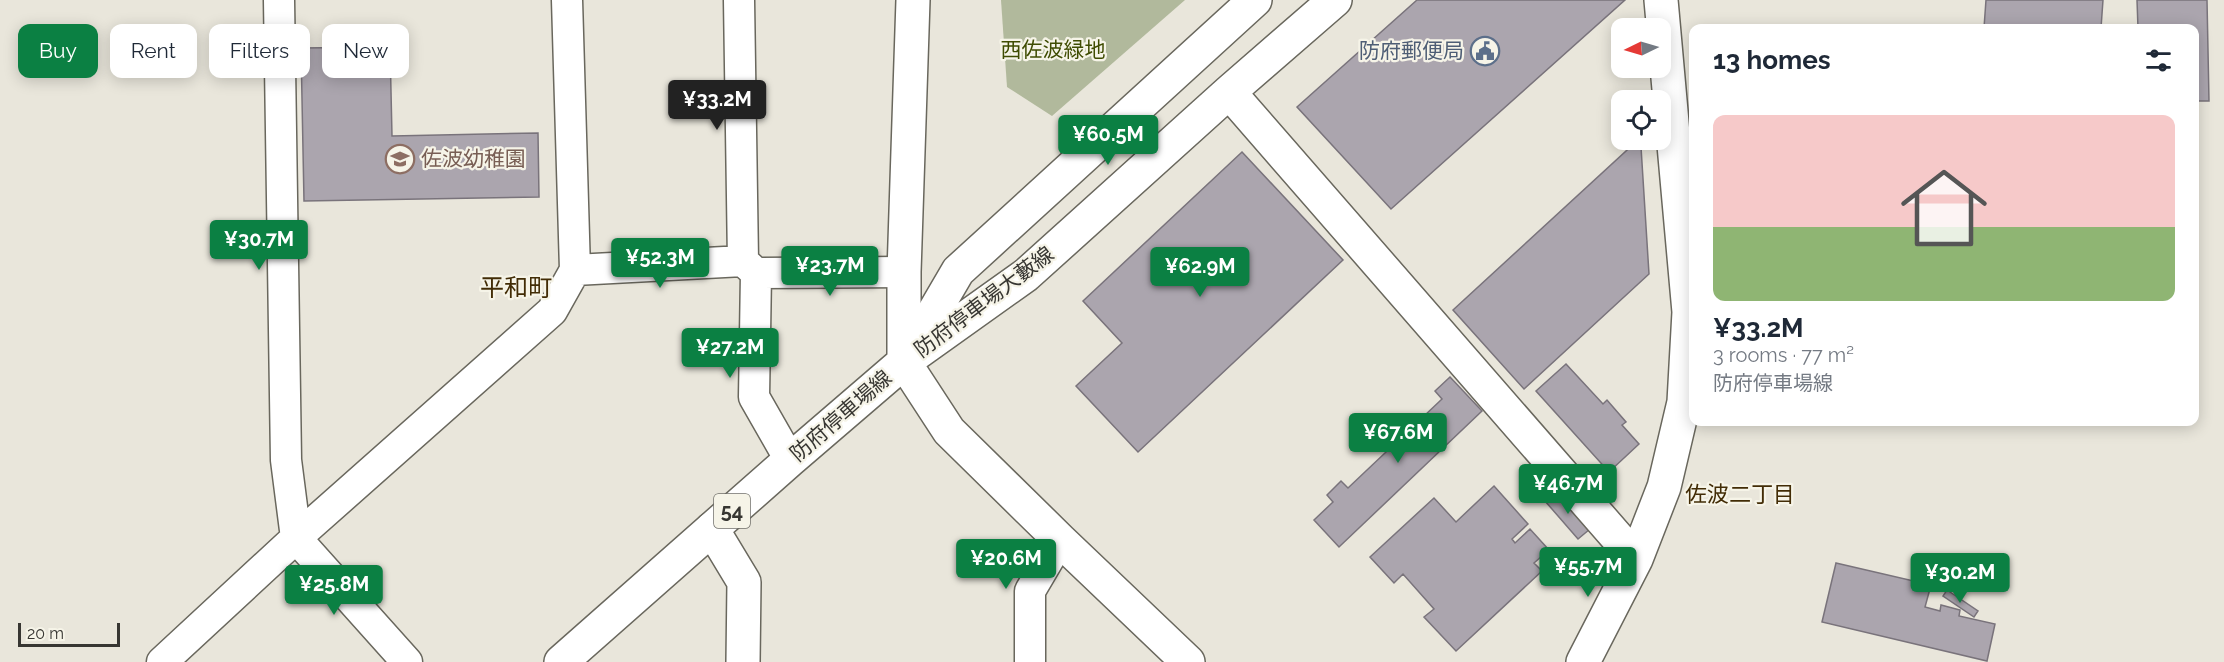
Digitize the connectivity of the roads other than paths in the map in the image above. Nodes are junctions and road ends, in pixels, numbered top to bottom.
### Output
1 (279, 0) edge
2 (567, 0) edge
3 (740, 0) edge
4 (913, 0) edge
5 (1255, 0) edge
6 (1335, 0) edge
7 (1661, 0) edge
8 (1229, 92) junction
9 (749, 267) junction
10 (575, 270) junction
11 (904, 272) junction
12 (904, 362) junction
13 (790, 460) junction
14 (712, 529) junction
15 (296, 538) junction
16 (1060, 540) junction
17 (1636, 559) junction
18 (162, 662) edge
19 (407, 662) edge
20 (561, 662) edge
21 (743, 662) edge
22 (1030, 662) edge
23 (1188, 662) edge
24 (1583, 662) edge

1 - 15 street
2 - 10 street
3 - 9 street
4 - 11 main road, 防府停車場線
5 - 12 main road, 防府停車場大藪線
6 - 8 main road, 防府停車場大藪線
7 - 17 main road
8 - 12 main road, 防府停車場大藪線
8 - 17 main road
9 - 10 street
9 - 11 street
9 - 13 street
10 - 15 street
11 - 12 main road, 防府停車場線
12 - 13 main road, 防府停車場線 / 54
12 - 16 main road
13 - 14 main road, 防府停車場線 / 54
14 - 20 main road, 防府停車場線 / 54
14 - 21 main road
15 - 18 street
15 - 19 street
16 - 22 street
16 - 23 main road
17 - 24 main road

